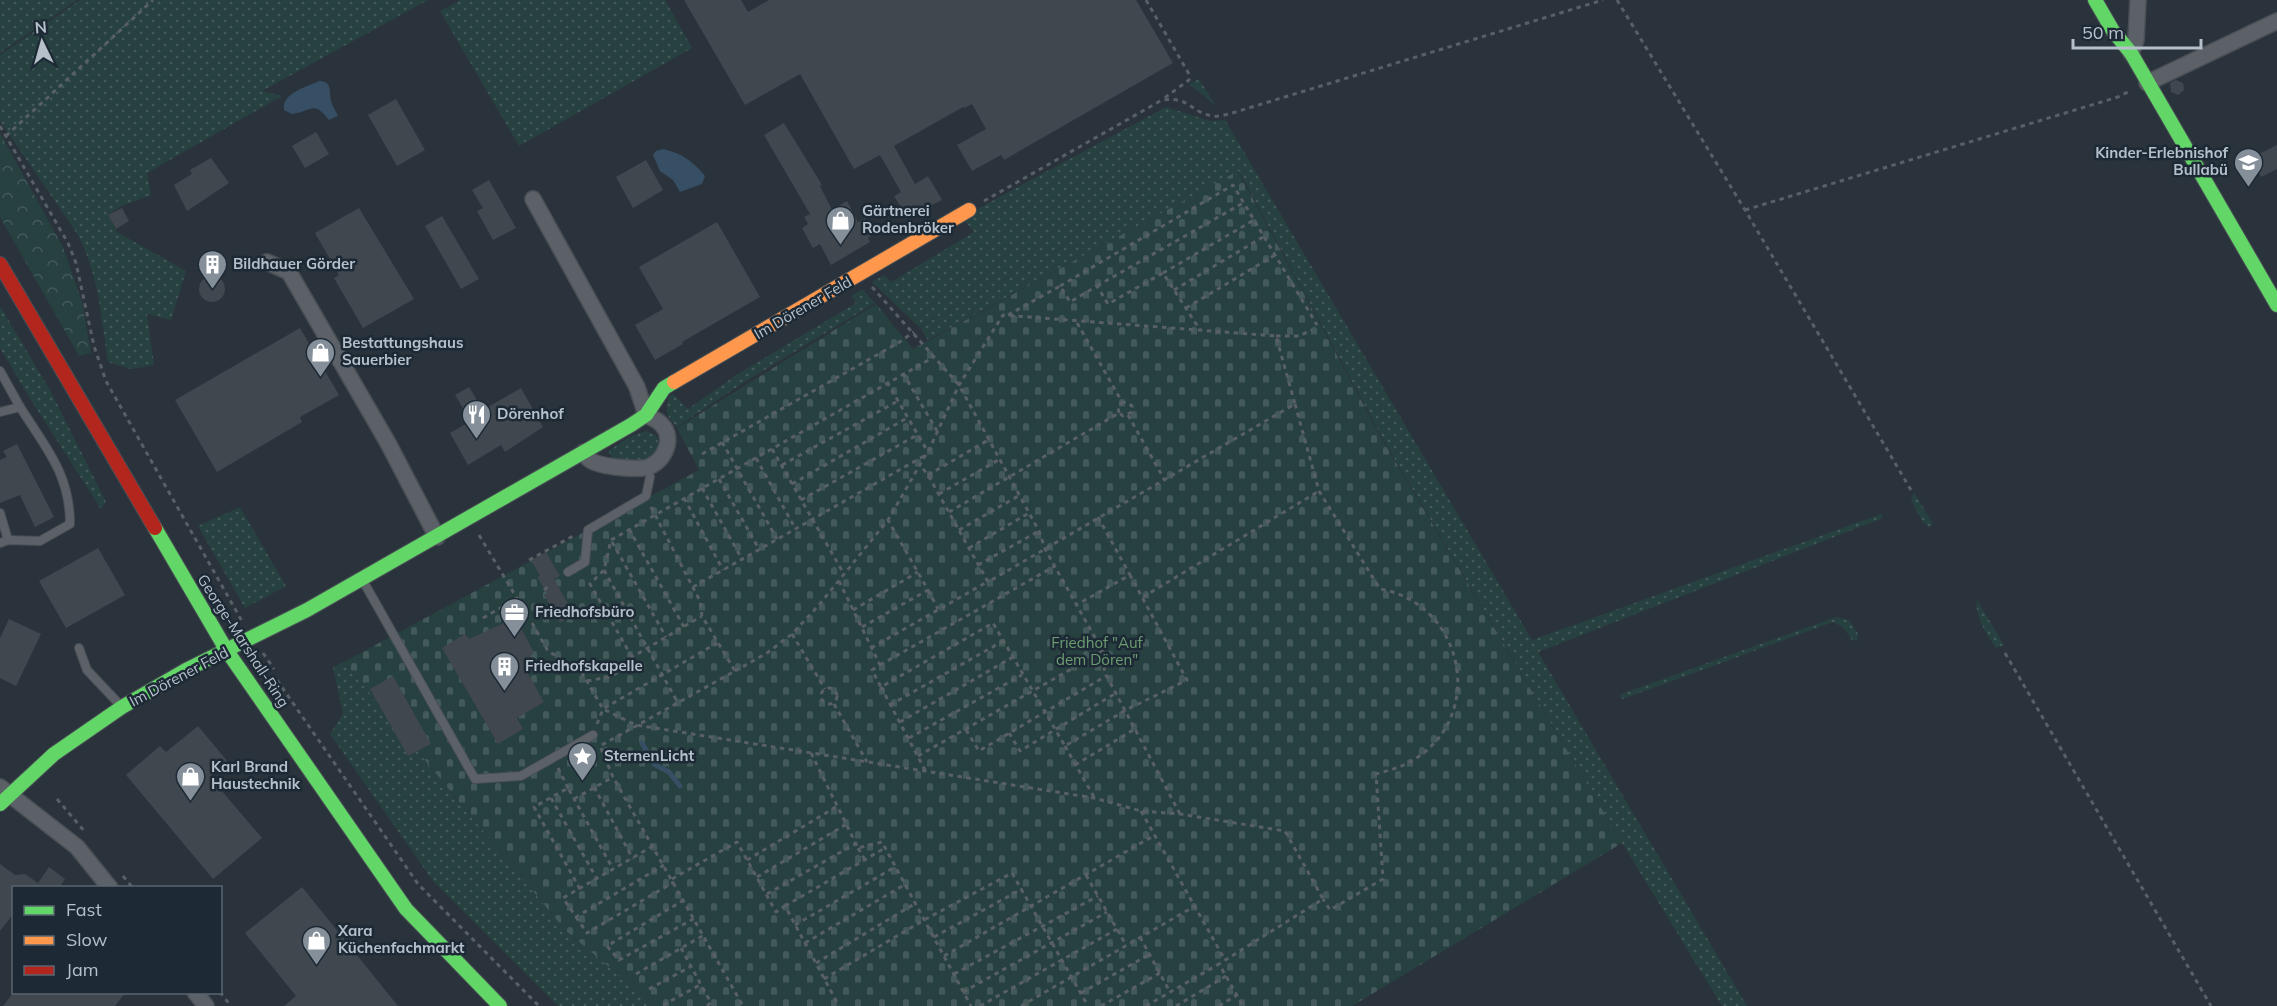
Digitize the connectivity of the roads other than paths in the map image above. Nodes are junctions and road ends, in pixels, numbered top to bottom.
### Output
1 (2095, 0) edge
2 (2138, 0) edge
3 (2277, 21) edge
4 (2131, 53) junction
5 (2147, 83) junction
6 (533, 199) dead end
7 (969, 210) road end
8 (267, 262) dead end
9 (0, 264) edge
10 (2277, 305) edge
11 (0, 371) edge
12 (20, 407) junction
13 (0, 412) edge
14 (646, 415) junction
15 (585, 453) junction
16 (650, 477) dead end
17 (0, 513) edge
18 (437, 537) junction
19 (4, 542) edge
20 (568, 572) dead end
21 (361, 578) junction
22 (79, 648) dead end
23 (227, 651) junction
24 (122, 707) junction
25 (593, 735) road end
26 (3, 795) edge
27 (108, 886) edge
28 (196, 994) edge
29 (206, 1006) edge
30 (500, 1006) edge

1 - 4 street
2 - 4 street
3 - 5 street
4 - 5 street
5 - 10 street
6 - 14 street
7 - 14 street, Im Dörener Feld
8 - 18 street
9 - 23 street, George-Marshall-Ring
11 - 12 lane
12 - 13 lane
12 - 19 lane
14 - 15 street, Im Dörener Feld
14 - 15 street
15 - 18 street, Im Dörener Feld
16 - 20 lane
17 - 19 lane
18 - 21 street, Im Dörener Feld
21 - 23 street, Im Dörener Feld
21 - 25 lane
22 - 24 lane
23 - 24 street, Im Dörener Feld
23 - 30 street, George-Marshall-Ring
24 - 26 street, Im Dörener Feld
26 - 27 street
28 - 29 street

